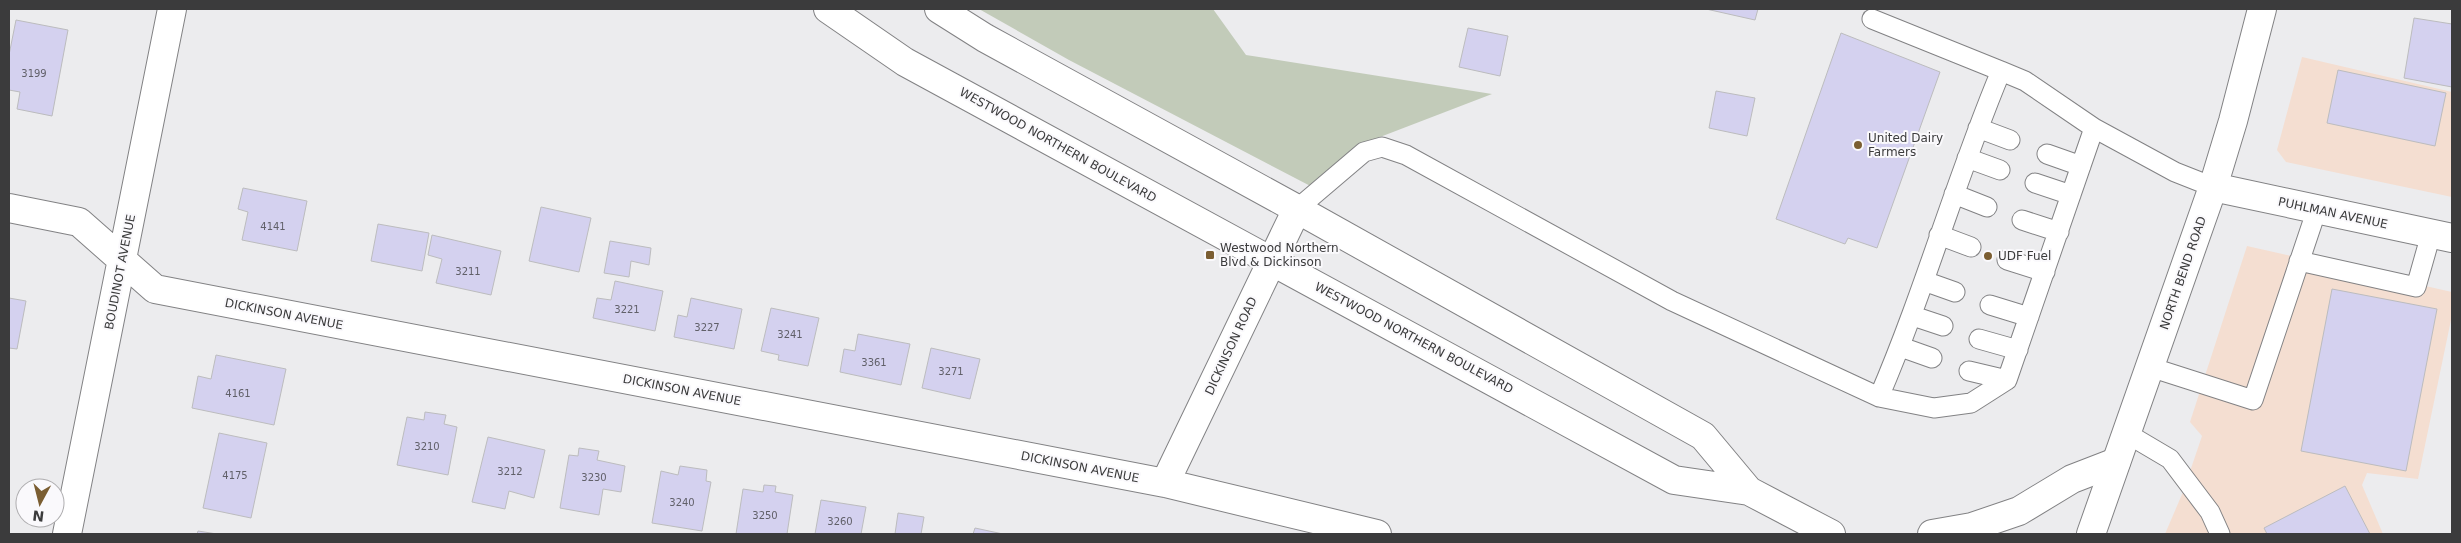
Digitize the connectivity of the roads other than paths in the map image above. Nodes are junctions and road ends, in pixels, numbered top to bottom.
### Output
1 (172, 9) edge
2 (828, 9) edge
3 (939, 9) edge
4 (2262, 9) edge
5 (1872, 19) dead end
6 (2001, 72) junction
7 (1978, 128) junction
8 (2094, 128) junction
9 (2010, 140) dead end
10 (2047, 154) dead end
11 (1967, 158) junction
12 (2081, 166) junction
13 (2000, 170) dead end
14 (2035, 183) dead end
15 (2213, 187) junction
16 (1954, 194) junction
17 (2072, 195) junction
18 (1987, 207) dead end
19 (9, 208) edge
20 (1297, 209) junction
21 (2317, 209) junction
22 (2022, 220) dead end
23 (2059, 232) junction
24 (1939, 235) junction
25 (2442, 236) edge
26 (1971, 247) dead end
27 (2007, 260) dead end
28 (122, 261) junction
29 (2299, 261) junction
30 (1271, 262) junction
31 (2045, 272) junction
32 (1924, 281) junction
33 (1955, 292) dead end
34 (1990, 305) dead end
35 (1913, 316) junction
36 (2029, 317) junction
37 (1943, 326) dead end
38 (1979, 339) dead end
39 (1901, 347) junction
40 (2018, 350) junction
41 (1932, 358) dead end
42 (2150, 367) junction
43 (1969, 371) dead end
44 (2007, 380) junction
45 (1879, 397) junction
46 (2126, 433) junction
47 (2116, 462) junction
48 (1165, 484) junction
49 (1749, 491) junction
50 (67, 534) edge
51 (1377, 534) edge
52 (1831, 534) edge
53 (1932, 534) edge
54 (2092, 534) edge
55 (2220, 534) edge

1 - 28 main road, BOUDINOT AVENUE
2 - 30 main road, WESTWOOD NORTHERN BOULEVARD
3 - 20 main road, WESTWOOD NORTHERN BOULEVARD
4 - 15 main road, NORTH BEND ROAD
5 - 6 lane
6 - 7 lane
6 - 8 lane
7 - 9 lane
7 - 11 lane
8 - 12 lane
8 - 15 lane
10 - 12 lane
11 - 13 lane
11 - 16 lane
12 - 17 lane
14 - 17 lane
15 - 21 main road, PUHLMAN AVENUE
15 - 42 main road, NORTH BEND ROAD
16 - 18 lane
16 - 24 lane
17 - 23 lane
19 - 28 main road, DICKINSON AVENUE
20 - 30 main road, DICKINSON ROAD
20 - 45 lane
20 - 49 main road, WESTWOOD NORTHERN BOULEVARD
21 - 25 main road, PUHLMAN AVENUE
21 - 29 lane
22 - 23 lane
23 - 31 lane
24 - 26 lane
24 - 32 lane
25 - 29 lane
27 - 31 lane
28 - 48 main road, DICKINSON AVENUE
28 - 50 main road, BOUDINOT AVENUE
29 - 42 lane
30 - 48 main road, DICKINSON ROAD
30 - 49 main road, WESTWOOD NORTHERN BOULEVARD
31 - 36 lane
32 - 33 lane
32 - 35 lane
34 - 36 lane
35 - 37 lane
35 - 39 lane
36 - 40 lane
38 - 40 lane
39 - 41 lane
39 - 45 lane
40 - 44 lane
42 - 46 main road, NORTH BEND ROAD
43 - 44 lane
44 - 45 lane
46 - 47 main road, NORTH BEND ROAD
46 - 55 lane
47 - 53 main road
47 - 54 main road, NORTH BEND ROAD
48 - 51 main road, DICKINSON AVENUE
49 - 52 main road, WESTWOOD NORTHERN BOULEVARD

